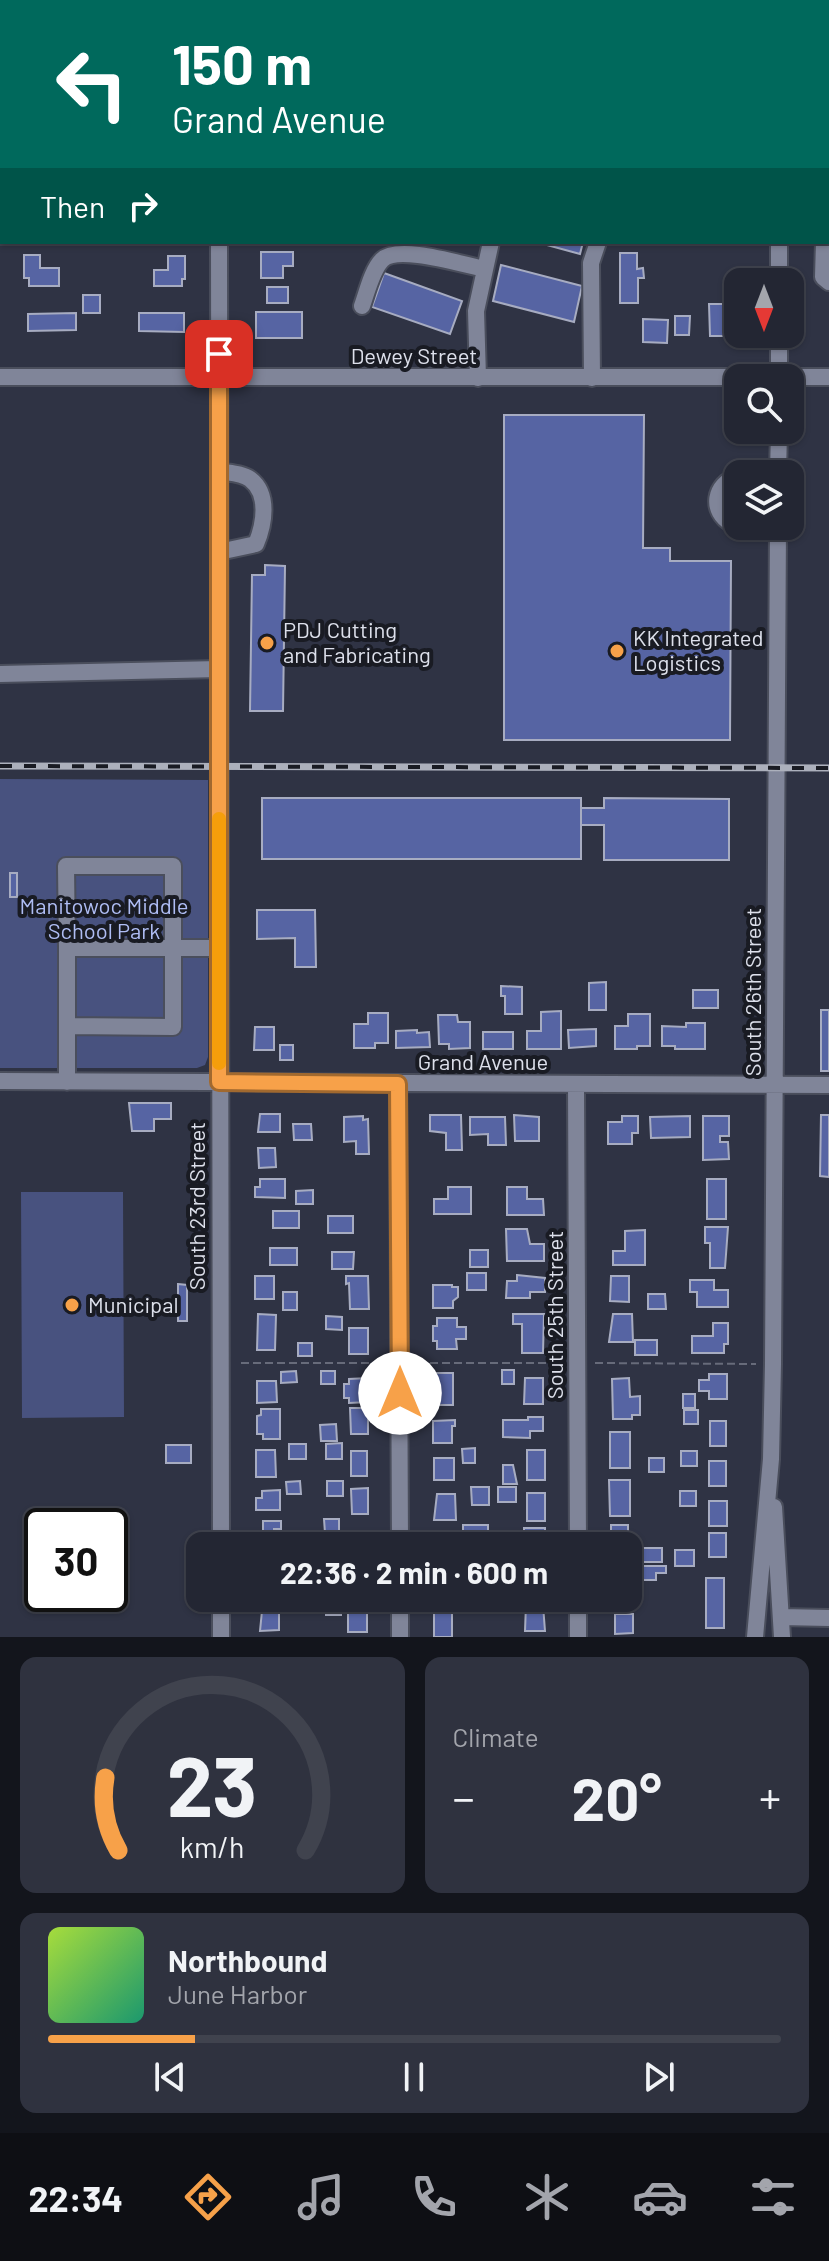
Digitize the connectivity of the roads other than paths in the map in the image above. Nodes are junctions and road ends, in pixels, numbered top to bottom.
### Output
1 (219, 244) edge
2 (491, 244) edge
3 (597, 244) edge
4 (779, 244) edge
5 (827, 244) edge
6 (779, 268) edge
7 (485, 269) junction
8 (829, 282) edge
9 (362, 306) dead end
10 (0, 377) edge
11 (829, 377) edge
12 (219, 378) junction
13 (478, 378) junction
14 (592, 378) junction
15 (724, 378) edge
16 (804, 378) edge
17 (219, 471) junction
18 (724, 483) edge
19 (724, 518) edge
20 (778, 540) edge
21 (219, 552) junction
22 (219, 669) junction
23 (0, 674) edge
24 (67, 948) junction
25 (173, 948) junction
26 (219, 948) junction
27 (67, 1026) junction
28 (0, 1081) edge
29 (67, 1082) junction
30 (219, 1082) junction
31 (398, 1084) junction
32 (576, 1084) junction
33 (775, 1084) junction
34 (829, 1085) edge
35 (771, 1459) junction
36 (221, 1532) edge
37 (400, 1532) edge
38 (578, 1532) edge
39 (221, 1612) edge
40 (400, 1612) edge
41 (578, 1612) edge
42 (781, 1617) junction
43 (829, 1618) edge
44 (221, 1637) edge
45 (400, 1637) edge
46 (578, 1637) edge
47 (755, 1637) edge
48 (782, 1637) edge

1 - 12 street, South 23rd Street
2 - 7 street
3 - 14 street
4 - 6 street
5 - 8 street
7 - 9 street
7 - 13 street
10 - 12 street, Dewey Street
11 - 16 street, Dewey Street
12 - 13 street, Dewey Street
12 - 17 street, South 23rd Street
13 - 14 street, Dewey Street
14 - 15 street, Dewey Street
17 - 21 street, South 23rd Street
17 - 21 street
18 - 19 street
20 - 33 street, South 26th Street
21 - 22 street, South 23rd Street
22 - 23 street
22 - 26 street, South 23rd Street
24 - 25 street
24 - 25 street
24 - 27 street
25 - 26 street
25 - 27 street
26 - 30 street, South 23rd Street
27 - 29 street
28 - 29 street, Grand Avenue
29 - 30 street, Grand Avenue
30 - 31 street, Grand Avenue
30 - 36 street, South 23rd Street
31 - 32 street, Grand Avenue
31 - 37 street
32 - 33 street, Grand Avenue
32 - 38 street, South 25th Street
33 - 34 street, Grand Avenue
33 - 35 street, South 26th Street
35 - 42 street, South 26th Street
35 - 47 street, South 26th Street
39 - 44 street
40 - 45 street
41 - 46 street
42 - 43 street
42 - 48 street, South 26th Street

